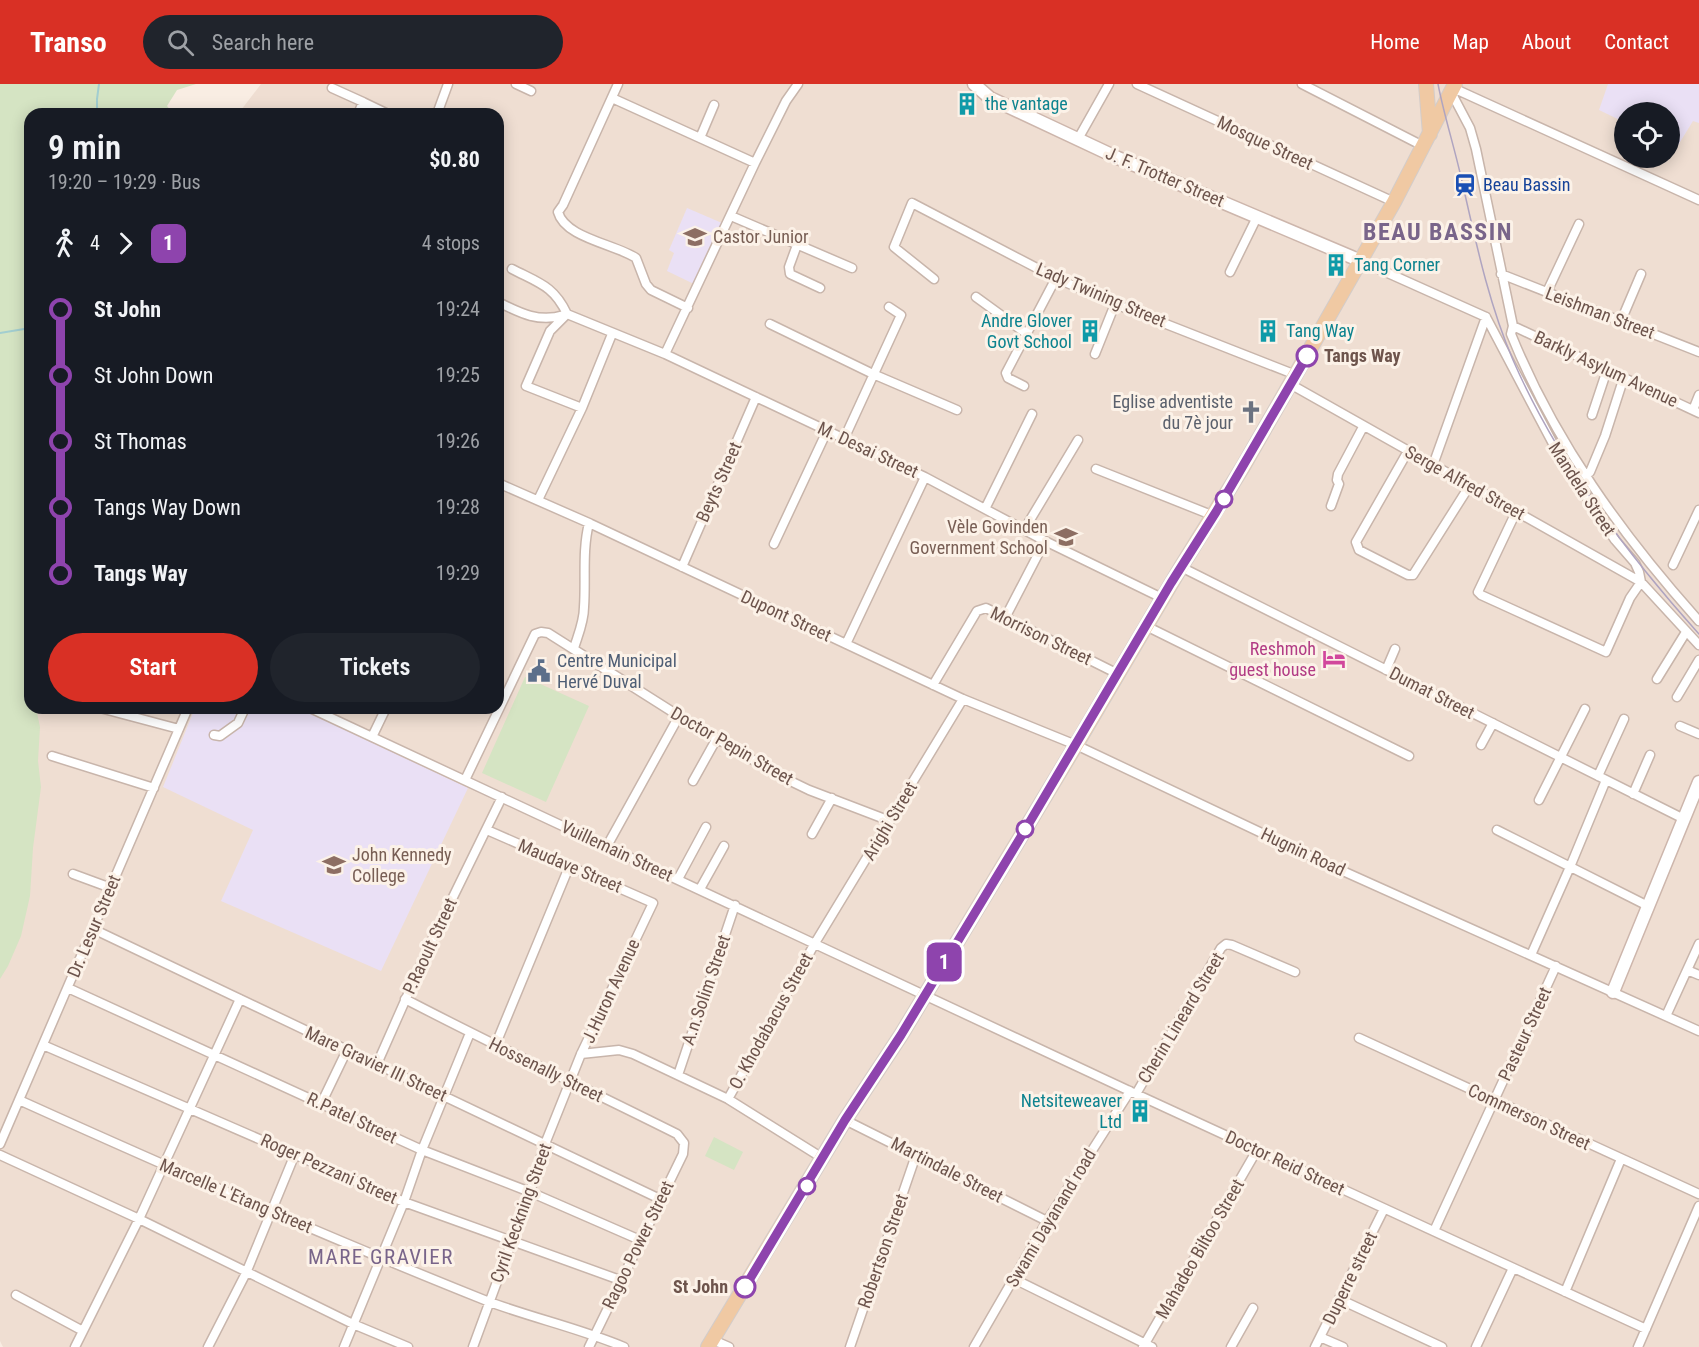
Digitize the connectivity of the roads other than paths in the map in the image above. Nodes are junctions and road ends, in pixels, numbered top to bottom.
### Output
1 (448, 84) edge
2 (516, 84) edge
3 (618, 84) edge
4 (798, 84) edge
5 (974, 84) edge
6 (1108, 84) edge
7 (1137, 84) edge
8 (1302, 84) edge
9 (1426, 84) edge
10 (332, 88) dead end
11 (1453, 88) edge
12 (531, 91) dead end
13 (612, 98) junction
14 (363, 102) junction
15 (714, 105) dead end
16 (360, 108) edge
17 (376, 108) edge
18 (439, 108) edge
19 (700, 138) junction
20 (1078, 139) junction
21 (1426, 140) junction
22 (755, 163) junction
23 (1699, 200) edge
24 (1394, 202) junction
25 (731, 216) junction
26 (1257, 217) junction
27 (1579, 224) dead end
28 (797, 244) junction
29 (1361, 261) junction
30 (852, 268) dead end
31 (512, 270) dead end
32 (1230, 272) dead end
33 (1501, 274) junction
34 (1641, 274) dead end
35 (1056, 278) junction
36 (934, 279) dead end
37 (820, 288) dead end
38 (1547, 292) junction
39 (976, 297) dead end
40 (1115, 304) junction
41 (504, 305) edge
42 (889, 307) dead end
43 (688, 308) junction
44 (567, 314) junction
45 (1486, 317) junction
46 (1621, 321) junction
47 (770, 324) dead end
48 (1513, 326) junction
49 (612, 334) junction
50 (1027, 334) junction
51 (1699, 352) edge
52 (666, 354) junction
53 (1095, 354) dead end
54 (1607, 370) junction
55 (873, 374) junction
56 (1624, 377) junction
57 (1293, 379) junction
58 (1024, 386) dead end
59 (1699, 395) edge
60 (756, 397) junction
61 (582, 408) junction
62 (957, 410) dead end
63 (1696, 411) edge
64 (1032, 414) dead end
65 (1592, 415) dead end
66 (1363, 427) junction
67 (827, 431) junction
68 (844, 439) junction
69 (1078, 440) dead end
70 (1408, 451) junction
71 (1432, 465) junction
72 (1096, 469) dead end
73 (1590, 472) dead end
74 (925, 477) junction
75 (1470, 485) junction
76 (504, 486) edge
77 (538, 500) junction
78 (1331, 506) dead end
79 (985, 509) junction
80 (1699, 510) edge
81 (1516, 512) junction
82 (1214, 516) junction
83 (589, 523) junction
84 (1024, 530) junction
85 (1045, 541) junction
86 (774, 544) dead end
87 (1673, 565) dead end
88 (682, 567) junction
89 (1181, 567) junction
90 (1641, 582) junction
91 (1162, 598) junction
92 (1005, 618) junction
93 (1699, 621) edge
94 (1146, 626) junction
95 (1686, 632) junction
96 (846, 644) junction
97 (1699, 645) edge
98 (573, 648) junction
99 (1395, 649) dead end
100 (1699, 660) edge
101 (1386, 670) junction
102 (1118, 674) junction
103 (1657, 679) dead end
104 (933, 685) junction
105 (1677, 697) dead end
106 (504, 699) edge
107 (963, 699) junction
108 (1585, 708) dead end
109 (123, 714) edge
110 (185, 714) edge
111 (242, 714) edge
112 (323, 714) edge
113 (383, 714) edge
114 (497, 714) edge
115 (679, 716) junction
116 (1624, 719) dead end
117 (1492, 723) junction
118 (1680, 726) dead end
119 (179, 729) junction
120 (1699, 734) edge
121 (214, 735) dead end
122 (372, 737) junction
123 (717, 738) junction
124 (1076, 745) junction
125 (1481, 745) dead end
126 (1650, 755) dead end
127 (52, 756) dead end
128 (1408, 756) dead end
129 (1559, 757) junction
130 (1598, 776) junction
131 (465, 780) junction
132 (1606, 780) junction
133 (693, 782) dead end
134 (1699, 782) edge
135 (154, 788) junction
136 (1633, 794) junction
137 (502, 797) junction
138 (832, 798) junction
139 (1539, 800) dead end
140 (1684, 819) junction
141 (890, 821) junction
142 (706, 827) dead end
143 (487, 830) junction
144 (1497, 830) dead end
145 (812, 834) dead end
146 (607, 846) junction
147 (724, 846) dead end
148 (569, 867) junction
149 (1570, 867) junction
150 (73, 874) dead end
151 (678, 879) junction
152 (111, 888) junction
153 (700, 889) junction
154 (653, 903) joint
155 (735, 905) junction
156 (1648, 906) junction
157 (93, 929) junction
158 (814, 943) junction
159 (1699, 944) edge
160 (1531, 955) junction
161 (1556, 966) junction
162 (1687, 970) junction
163 (1295, 972) dead end
164 (1699, 975) edge
165 (68, 988) junction
166 (1613, 992) junction
167 (925, 994) junction
168 (240, 999) junction
169 (405, 999) junction
170 (1666, 1016) junction
171 (1699, 1031) edge
172 (470, 1033) junction
173 (1359, 1038) dead end
174 (43, 1045) junction
175 (495, 1046) junction
176 (347, 1050) junction
177 (581, 1054) junction
178 (213, 1055) junction
179 (377, 1064) junction
180 (678, 1075) junction
181 (571, 1081) junction
182 (1133, 1092) junction
183 (444, 1096) junction
184 (728, 1099) junction
185 (19, 1100) junction
186 (1494, 1101) junction
187 (321, 1104) junction
188 (189, 1108) junction
189 (845, 1120) junction
190 (684, 1143) joint
191 (0, 1144) edge
192 (545, 1144) junction
193 (422, 1150) junction
194 (1257, 1150) junction
195 (295, 1154) junction
196 (0, 1155) edge
197 (916, 1155) junction
198 (824, 1159) junction
199 (1621, 1159) junction
200 (163, 1165) junction
201 (530, 1192) junction
202 (1699, 1194) edge
203 (660, 1198) junction
204 (404, 1202) junction
205 (1699, 1206) edge
206 (1384, 1209) junction
207 (272, 1212) junction
208 (139, 1219) junction
209 (1047, 1221) junction
210 (1434, 1231) junction
211 (640, 1240) junction
212 (512, 1243) junction
213 (381, 1257) junction
214 (1513, 1268) junction
215 (246, 1273) junction
216 (620, 1280) junction
217 (1014, 1280) junction
218 (1565, 1292) junction
219 (16, 1295) dead end
220 (1339, 1299) junction
221 (489, 1302) junction
222 (1253, 1308) dead end
223 (353, 1324) junction
224 (1646, 1329) junction
225 (83, 1331) junction
226 (594, 1335) junction
227 (1320, 1337) junction
228 (710, 1344) edge
229 (1146, 1346) edge
230 (75, 1347) edge
231 (208, 1347) edge
232 (344, 1347) edge
233 (408, 1347) edge
234 (473, 1347) edge
235 (589, 1347) edge
236 (624, 1347) edge
237 (729, 1347) edge
238 (850, 1347) edge
239 (974, 1347) edge
240 (1231, 1347) edge
241 (1315, 1347) edge
242 (1343, 1347) edge
243 (1442, 1347) edge
244 (1476, 1347) edge
245 (1638, 1347) edge

1 - 18 street
2 - 12 street
3 - 13 street
4 - 22 street
5 - 20 street, J. F. Trotter Street
6 - 20 street
7 - 24 street, Mosque Street
8 - 21 street
9 - 21 main road
10 - 14 street
11 - 21 main road
11 - 23 street
11 - 33 street
13 - 19 street
13 - 43 street
14 - 16 street
14 - 17 street
15 - 19 street
19 - 22 street
20 - 26 street, J. F. Trotter Street
21 - 24 main road
22 - 25 street
24 - 29 main road
25 - 28 street
25 - 43 street
26 - 29 street, J. F. Trotter Street
26 - 32 street
27 - 38 street
28 - 30 street
28 - 37 street
29 - 45 street
29 - 57 main road
31 - 44 street
33 - 38 street, Leishman Street
33 - 48 street
34 - 46 street
35 - 36 street, Lady Twining Street
35 - 40 street, Lady Twining Street
35 - 50 street
38 - 46 street, Leishman Street
39 - 50 street
40 - 53 street
40 - 57 street, Lady Twining Street
41 - 44 street
42 - 55 street
43 - 52 street
44 - 49 street, M. Desai Street
44 - 61 street
45 - 71 street
45 - 90 street, Mandela Street
46 - 51 street, Leishman Street
47 - 55 street
48 - 54 street, Barkly Asylum Avenue
48 - 93 street
49 - 52 street, M. Desai Street
49 - 61 street
50 - 58 street
52 - 60 street, M. Desai Street
54 - 56 street, Barkly Asylum Avenue
54 - 65 street
55 - 62 street
55 - 68 street
56 - 63 street, Barkly Asylum Avenue
56 - 73 street
57 - 66 street, Serge Alfred Street
57 - 82 main road
59 - 63 street
60 - 67 street, M. Desai Street
60 - 88 street, Beyts Street
61 - 77 street
64 - 79 street
66 - 70 street, Serge Alfred Street
66 - 78 street
67 - 68 street, M. Desai Street
67 - 86 street
68 - 74 street, M. Desai Street
69 - 84 street
70 - 71 street, Serge Alfred Street
70 - 75 street
71 - 75 street, Serge Alfred Street
72 - 82 street
74 - 79 street, M. Desai Street
74 - 96 street
75 - 81 street, Serge Alfred Street
76 - 77 street, Dupont Street
77 - 83 street, Dupont Street
79 - 84 street, M. Desai Street
80 - 87 street
81 - 90 street, Serge Alfred Street
81 - 90 street
82 - 89 main road
83 - 88 street, Dupont Street
83 - 98 street
84 - 85 street, M. Desai Street
85 - 91 street, M. Desai Street
85 - 92 street
88 - 96 street, Dupont Street
89 - 91 main road
89 - 101 street, Dumat Street
90 - 95 street, Mandela Street
91 - 94 main road
92 - 102 street, Morrison Street
92 - 104 street, Morrison Street
94 - 102 main road
94 - 128 street
95 - 97 street, Mandela Street
95 - 103 street
96 - 104 street, Dupont Street
98 - 106 street, Doctor Pepin Street
98 - 115 street, Doctor Pepin Street
99 - 101 street
100 - 105 street
101 - 117 street, Dumat Street
102 - 124 main road
104 - 107 street, Dupont Street
107 - 124 street, Dupont Street
107 - 141 street, Arighi Street
108 - 129 street
109 - 119 street
110 - 119 street, Dr. Lesur Street
111 - 121 street
112 - 122 street, Vuillemain Street
113 - 122 street
114 - 131 street, Doctor Pepin Street
115 - 123 street, Doctor Pepin Street
115 - 146 street
116 - 130 street
117 - 125 street
117 - 129 street, Dumat Street
118 - 120 street
119 - 135 street, Dr. Lesur Street
122 - 131 street, Vuillemain Street
123 - 133 street
123 - 138 street, Doctor Pepin Street
124 - 160 street, Hugnin Road
124 - 167 main road
126 - 136 street
127 - 135 street
129 - 130 street, Dumat Street
129 - 139 street
130 - 132 street, Dumat Street
131 - 137 street, Vuillemain Street
132 - 136 street, Dumat Street
132 - 149 street
134 - 140 street
135 - 152 street, Dr. Lesur Street
136 - 140 street, Dumat Street
137 - 143 street, P.Raoult Street
137 - 146 street, Vuillemain Street
138 - 141 street, Doctor Pepin Street
138 - 145 street
140 - 156 street
141 - 158 street, Arighi Street
142 - 151 street
143 - 148 street, Maudave Street
143 - 169 street, P.Raoult Street
144 - 149 street
146 - 151 street, Vuillemain Street
147 - 153 street
148 - 154 street, Maudave Street
148 - 175 street
149 - 156 street
149 - 160 street
150 - 152 street
151 - 153 street, Vuillemain Street
152 - 157 street, Dr. Lesur Street
153 - 155 street, Vuillemain Street
154 - 177 street, J.Huron Avenue
155 - 158 street, Vuillemain Street
155 - 180 street, A.n.Solim Street
156 - 166 street
157 - 165 street, Dr. Lesur Street
157 - 168 street, Mare Gravier III Street
158 - 167 street, Vuillemain Street
158 - 184 street, O. Khodabacus Street
159 - 162 street
160 - 161 street, Hugnin Road
161 - 166 street
161 - 186 street, Pasteur Street
162 - 164 street
162 - 170 street
163 - 182 street, Cherin Lineard Street
165 - 174 street, Dr. Lesur Street
165 - 178 street, R.Patel Street
166 - 170 street
167 - 182 street, Doctor Reid Street
167 - 189 main road
168 - 176 street, Mare Gravier III Street
168 - 178 street
169 - 172 street, Hossenally Street
169 - 179 street, P.Raoult Street
170 - 171 street
172 - 175 street, Hossenally Street
172 - 183 street
173 - 186 street, Commerson Street
174 - 185 street, Dr. Lesur Street
174 - 188 street, Roger Pezzani Street
175 - 181 street, Hossenally Street
176 - 179 street, Mare Gravier III Street
176 - 187 street
177 - 180 street
177 - 181 street, J.Huron Avenue
178 - 187 street, R.Patel Street
178 - 188 street
179 - 183 street, Mare Gravier III Street
180 - 184 street
181 - 190 street, Hossenally Street
181 - 192 street, Cyril Keckning Street
182 - 194 street, Doctor Reid Street
182 - 209 street, Swami Dayanand road
183 - 192 street, Mare Gravier III Street
183 - 193 street
184 - 198 street
185 - 191 street, Dr. Lesur Street
185 - 200 street, Marcelle L'Etang Street
186 - 199 street, Commerson Street
186 - 210 street, Pasteur Street
187 - 193 street, R.Patel Street
188 - 195 street, Roger Pezzani Street
188 - 200 street
189 - 197 street, Martindale Street
189 - 198 main road
190 - 203 street, Ragoo Power Street
192 - 201 street, Cyril Keckning Street
192 - 203 street, Mare Gravier III Street
193 - 201 street, R.Patel Street
193 - 204 street
194 - 206 street, Doctor Reid Street
194 - 229 street, Mahadeo Biltoo Street
195 - 204 street, Roger Pezzani Street
195 - 207 street
196 - 208 street
197 - 209 street, Martindale Street
197 - 238 street, Robertson Street
198 - 228 main road
199 - 202 street, Commerson Street
199 - 218 street
200 - 207 street, Marcelle L'Etang Street
200 - 208 street
201 - 211 street, R.Patel Street
201 - 212 street, Cyril Keckning Street
203 - 211 street, Ragoo Power Street
204 - 212 street, Roger Pezzani Street
204 - 213 street
205 - 224 street
206 - 210 street, Doctor Reid Street
206 - 220 street, Duperre street
207 - 213 street, Marcelle L'Etang Street
207 - 215 street
208 - 215 street
208 - 225 street
209 - 217 street, Swami Dayanand road
210 - 214 street, Doctor Reid Street
211 - 216 street, Ragoo Power Street
212 - 216 street, Roger Pezzani Street
212 - 221 street, Cyril Keckning Street
213 - 221 street, Marcelle L'Etang Street
213 - 223 street
214 - 218 street, Doctor Reid Street
214 - 244 street
215 - 223 street
215 - 231 street
216 - 226 street, Ragoo Power Street
217 - 229 street
217 - 239 street, Swami Dayanand road
218 - 224 street, Doctor Reid Street
219 - 225 street
220 - 227 street, Duperre street
220 - 243 street
221 - 226 street, Marcelle L'Etang Street
221 - 234 street, Cyril Keckning Street
222 - 240 street
223 - 232 street
223 - 233 street
224 - 245 street
225 - 230 street
226 - 235 street, Ragoo Power Street
226 - 236 street, Marcelle L'Etang Street
227 - 241 street, Duperre street
227 - 242 street
228 - 237 street

